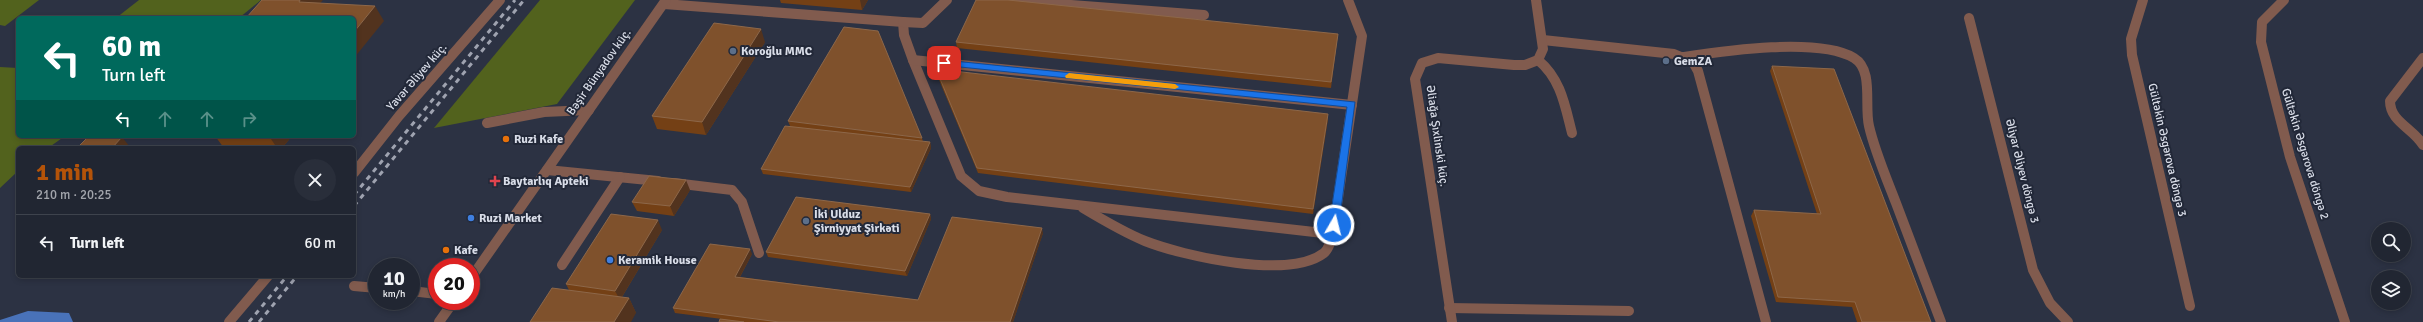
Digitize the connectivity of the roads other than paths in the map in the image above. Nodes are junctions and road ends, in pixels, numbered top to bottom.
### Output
1 (500, 0) edge
2 (947, 0) edge
3 (1005, 0) edge
4 (1142, 0) edge
5 (1348, 0) edge
6 (1536, 0) edge
7 (2143, 0) edge
8 (2284, 0) edge
9 (665, 2) edge
10 (1139, 10) junction
11 (1204, 15) dead end
12 (1969, 18) dead end
13 (903, 22) junction
14 (1543, 40) junction
15 (1683, 57) junction
16 (2423, 58) edge
17 (912, 60) junction
18 (1538, 60) junction
19 (1352, 104) junction
20 (589, 110) junction
21 (487, 124) dead end
22 (1572, 134) dead end
23 (2420, 136) edge
24 (2423, 144) edge
25 (358, 162) edge
26 (547, 170) junction
27 (620, 177) junction
28 (1080, 206) junction
29 (1334, 225) junction
30 (759, 253) dead end
31 (562, 264) dead end
32 (480, 265) edge
33 (266, 278) edge
34 (354, 286) dead end
35 (368, 287) edge
36 (2190, 306) dead end
37 (1450, 308) junction
38 (448, 310) edge
39 (1629, 311) dead end
40 (229, 322) edge
41 (439, 322) edge
42 (1452, 322) edge
43 (1766, 322) edge
44 (1941, 322) edge
45 (2068, 322) edge
46 (2345, 322) edge

1 - 25 street, Yavər Əliyev küç.
2 - 13 street
3 - 10 street
4 - 10 street
5 - 19 street
6 - 14 street
7 - 36 street, Gültəkin Əsgərova döngə 3
8 - 46 street, Gültəkin Əsgərova döngə 2
9 - 13 street
9 - 20 street, Bəşir Bünyadov küç.
10 - 11 street
12 - 45 street, Əliyar Əliyev döngə 3
13 - 17 street
14 - 15 street
14 - 18 street
15 - 43 street
15 - 44 street
16 - 23 street
17 - 19 street
17 - 28 street
18 - 22 street
18 - 37 street, Əliağa Şıxlinski küç.
19 - 29 street
20 - 21 street
20 - 26 street, Bəşir Bünyadov küç.
23 - 24 street
26 - 27 street
26 - 32 street, Bəşir Bünyadov küç.
27 - 30 street
27 - 31 street
28 - 29 street
28 - 29 street
33 - 40 street
34 - 35 street
37 - 39 street
37 - 42 street, Əliağa Şıxlinski küç.
38 - 41 street

